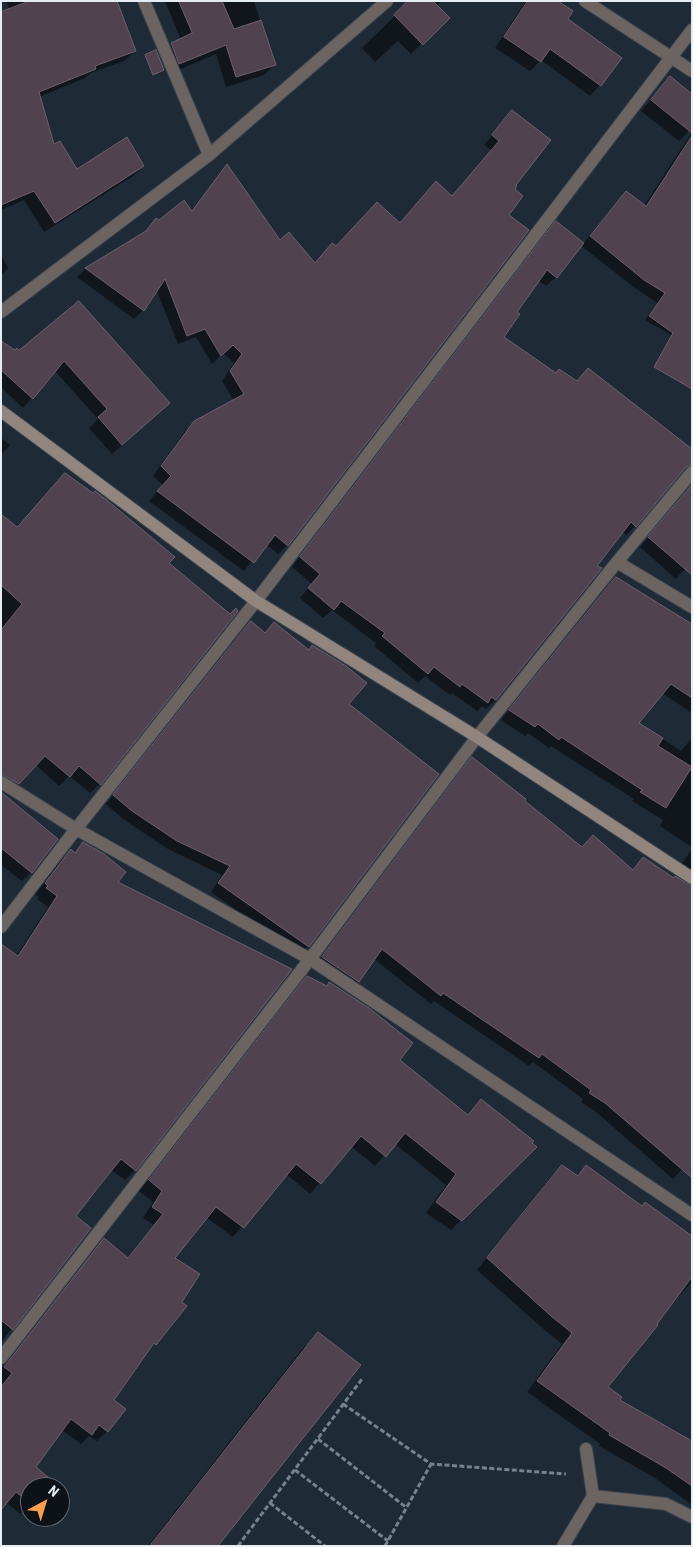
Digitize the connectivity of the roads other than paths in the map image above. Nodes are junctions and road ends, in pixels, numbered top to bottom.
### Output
1 (144, 1) edge
2 (387, 1) edge
3 (585, 1) edge
4 (692, 30) edge
5 (671, 56) junction
6 (692, 71) edge
7 (209, 155) junction
8 (1, 312) edge
9 (1, 411) edge
10 (692, 472) edge
11 (617, 562) junction
12 (256, 601) junction
13 (692, 607) edge
14 (478, 737) junction
15 (1, 782) edge
16 (76, 828) junction
17 (692, 878) edge
18 (1, 927) edge
19 (310, 958) junction
20 (692, 1215) edge
21 (1, 1358) edge
22 (586, 1449) dead end
23 (593, 1496) junction
24 (692, 1517) edge
25 (563, 1546) edge

1 - 7 street
2 - 7 street
3 - 5 street
4 - 5 street
5 - 6 street
5 - 12 street
7 - 8 street
9 - 12 street
10 - 11 street
11 - 13 street
11 - 14 street
12 - 14 street
12 - 16 street
14 - 17 street
14 - 19 street
15 - 16 street
16 - 18 street
16 - 19 street
19 - 20 street
19 - 21 street
22 - 23 street
23 - 24 street
23 - 25 street

